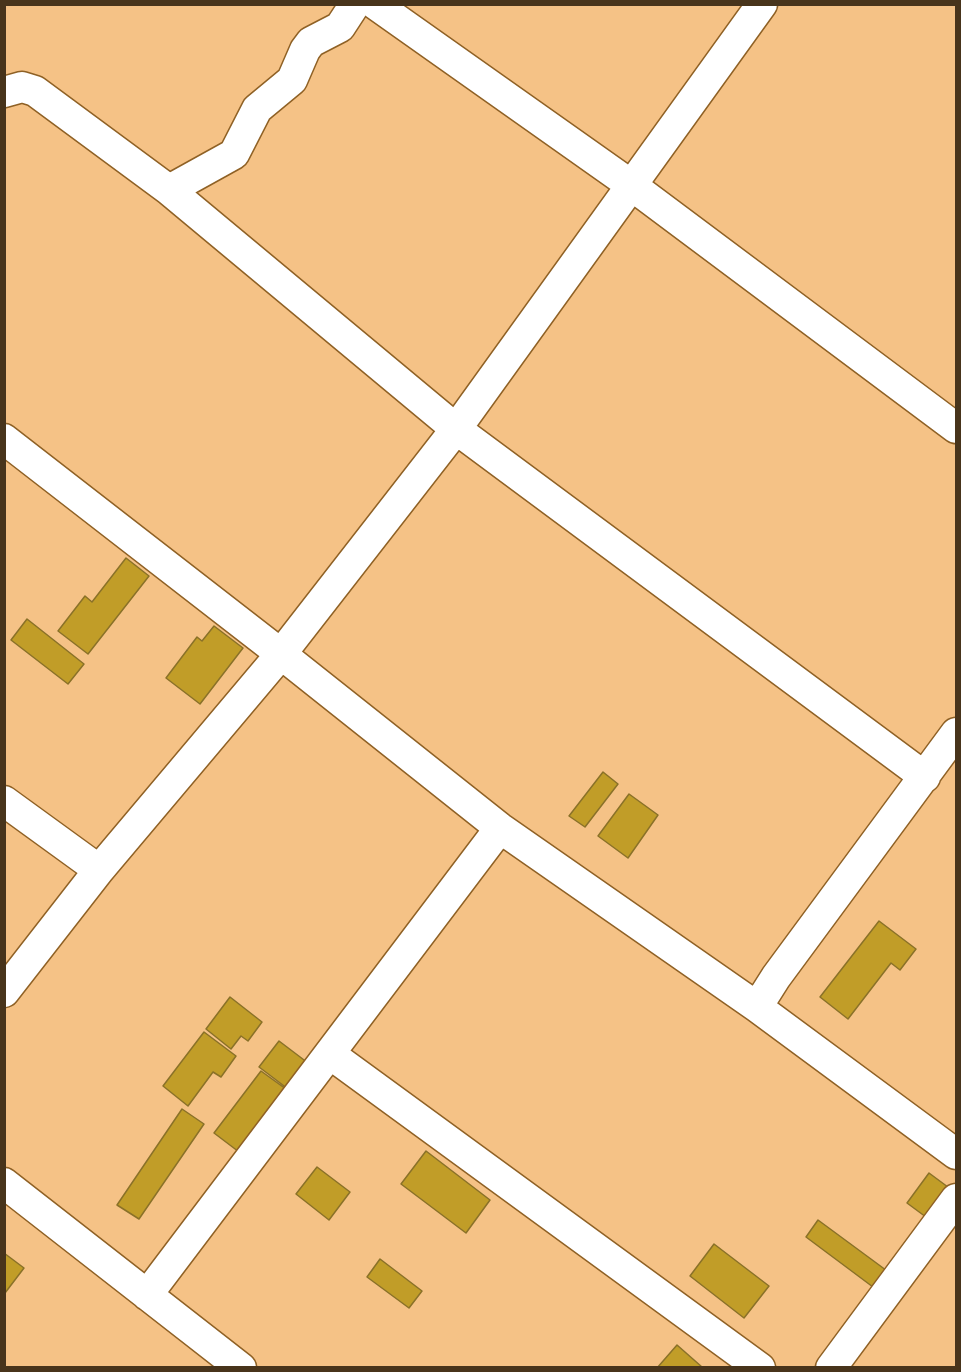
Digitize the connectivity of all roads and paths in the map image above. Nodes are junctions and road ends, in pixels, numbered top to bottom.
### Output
1 (355, 4) edge
2 (375, 4) edge
3 (762, 4) edge
4 (4, 92) edge
5 (631, 185) junction
6 (169, 190) junction
7 (957, 428) edge
8 (456, 429) junction
9 (4, 439) edge
10 (281, 654) junction
11 (957, 733) edge
12 (925, 777) junction
13 (4, 801) edge
14 (500, 828) junction
15 (99, 870) junction
16 (4, 992) edge
17 (757, 1007) junction
18 (330, 1054) junction
19 (957, 1154) edge
20 (4, 1183) edge
21 (957, 1199) edge
22 (147, 1295) junction
23 (241, 1368) edge
24 (760, 1368) edge
25 (831, 1368) edge

1 - 6 street
2 - 5 street
3 - 5 street
4 - 6 street
5 - 7 street
5 - 8 street
6 - 8 street
8 - 10 street
8 - 12 street
9 - 10 street
10 - 14 street
10 - 15 street
11 - 12 street
12 - 17 street
13 - 15 street
14 - 17 street
14 - 18 street
15 - 16 street
17 - 19 street
18 - 22 street
18 - 24 street
20 - 22 street
21 - 25 street
22 - 23 street

